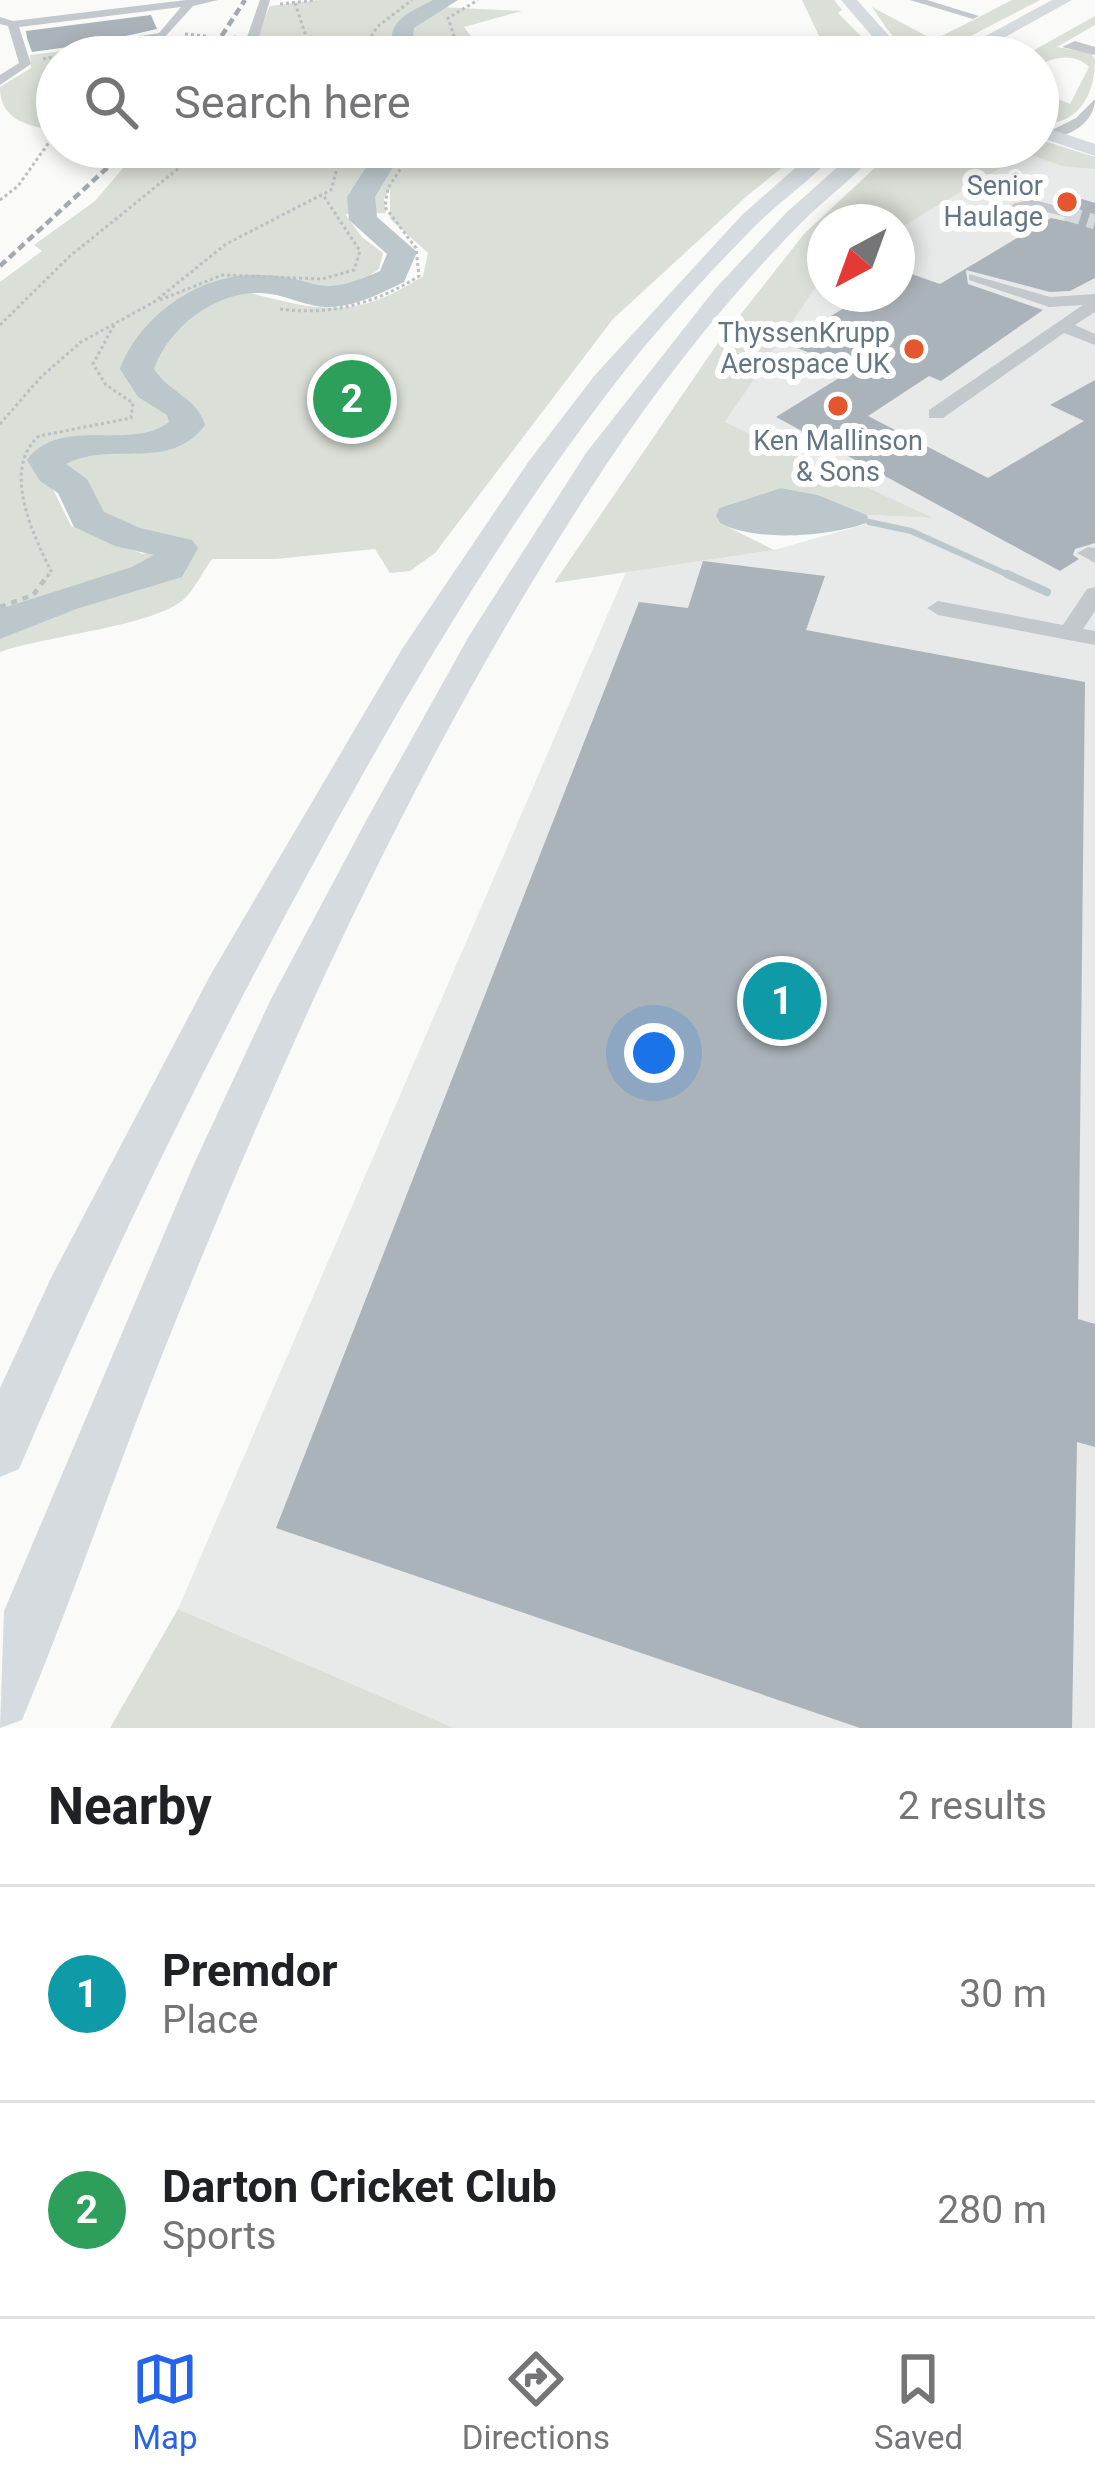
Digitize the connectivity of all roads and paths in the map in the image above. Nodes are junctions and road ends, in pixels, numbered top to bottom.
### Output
1 (213, 0) edge
2 (316, 0) edge
3 (412, 0) edge
4 (478, 0) edge
5 (849, 0) edge
6 (915, 0) edge
7 (265, 3) edge
8 (296, 3) edge
9 (986, 3) dead end
10 (193, 4) junction
11 (147, 5) edge
12 (1072, 5) edge
13 (98, 6) edge
14 (57, 16) junction
15 (6, 22) edge
16 (62, 31) dead end
17 (178, 35) joint
18 (163, 36) edge
19 (206, 36) edge
20 (254, 36) edge
21 (304, 36) edge
22 (372, 36) edge
23 (454, 36) edge
24 (880, 36) edge
25 (1003, 36) edge
26 (1025, 36) edge
27 (1067, 47) dead end
28 (1095, 51) edge
29 (0, 81) edge
30 (1072, 101) dead end
31 (1094, 105) edge
32 (1059, 128) edge
33 (1059, 138) edge
34 (1095, 150) edge
35 (36, 161) edge
36 (179, 168) edge
37 (337, 168) edge
38 (402, 168) edge
39 (808, 168) edge
40 (849, 168) edge
41 (323, 194) junction
42 (0, 200) edge
43 (1066, 213) tunnel mouth
44 (1008, 223) dead end
45 (975, 277) dead end
46 (154, 302) junction
47 (1095, 302) edge
48 (280, 309) dead end
49 (116, 323) junction
50 (0, 326) edge
51 (1063, 326) junction
52 (1095, 340) edge
53 (937, 414) dead end
54 (0, 424) edge
55 (16, 450) dead end
56 (23, 525) dead end
57 (1095, 594) edge
58 (0, 607) edge
59 (938, 608) dead end
60 (1086, 641) edge
61 (0, 1450) edge
62 (0, 1698) edge

1 - 10 street
2 - 8 path
3 - 22 path
4 - 23 path
5 - 24 highway
6 - 9 street
7 - 8 path
7 - 20 street
8 - 21 path
10 - 11 street
10 - 17 street
10 - 18 street
11 - 13 street
12 - 25 highway
12 - 26 highway
13 - 14 street
14 - 15 street
14 - 16 street
15 - 29 street
17 - 19 path
27 - 28 street
30 - 31 street
31 - 32 street
33 - 34 highway
35 - 42 path
36 - 50 path
37 - 41 path
38 - 48 path
39 - 61 highway
40 - 62 highway
41 - 46 path
41 - 46 path
43 - 44 street
45 - 47 street
46 - 49 path
47 - 51 street
49 - 54 path
49 - 55 path
51 - 52 street
51 - 53 street
56 - 58 path
57 - 60 street
59 - 60 street

